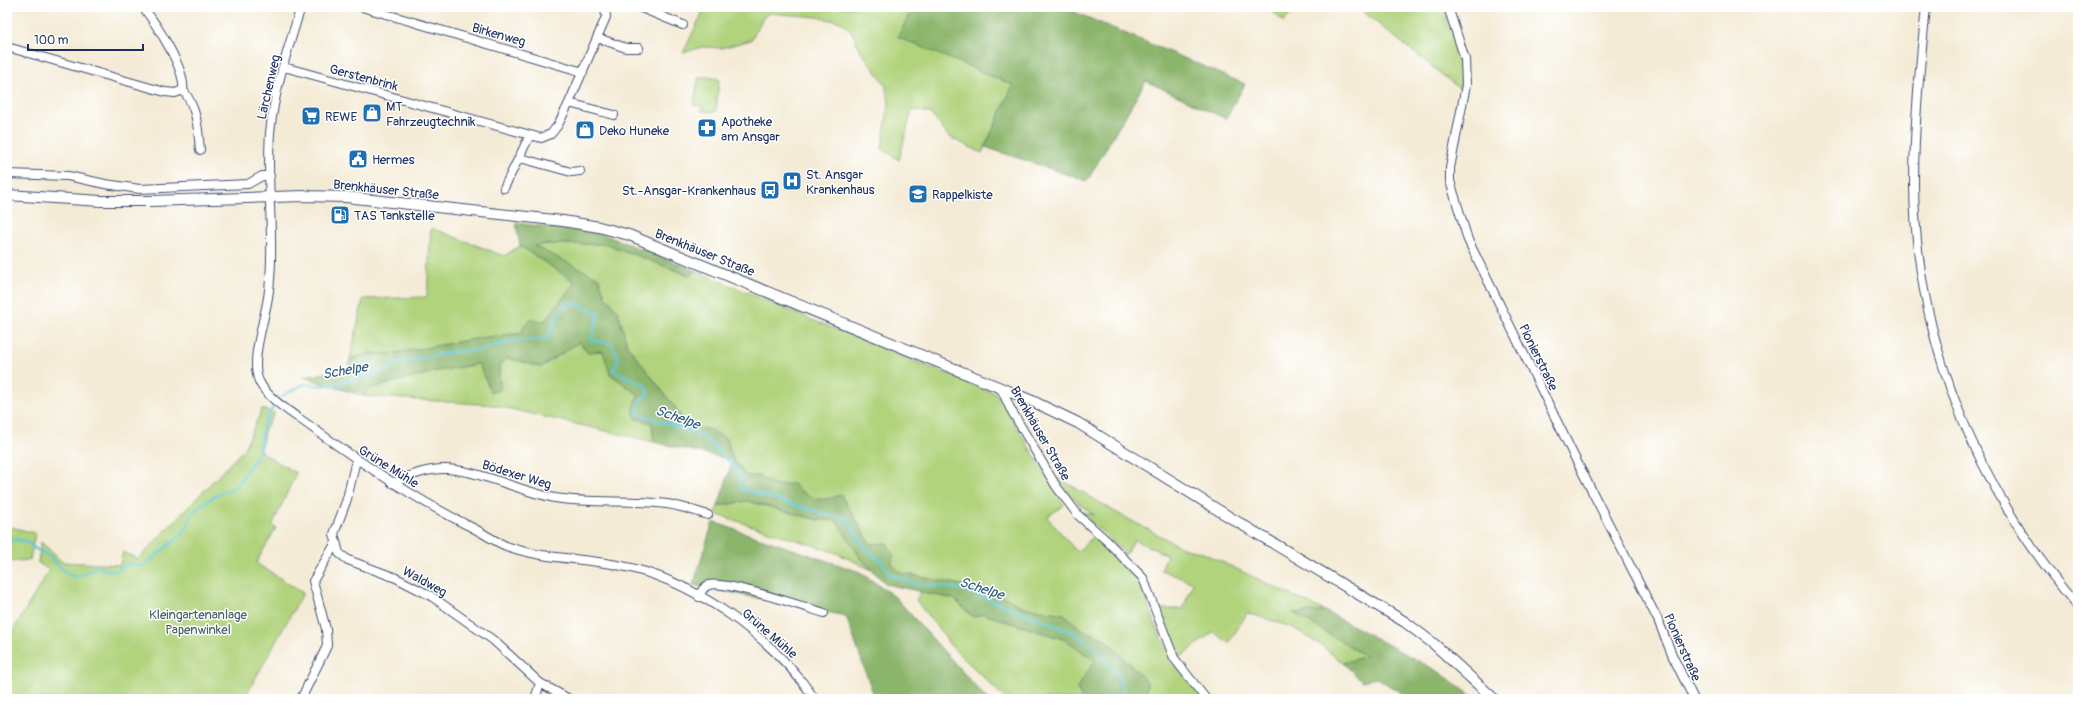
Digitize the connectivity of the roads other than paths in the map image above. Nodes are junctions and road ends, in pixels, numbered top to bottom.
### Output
1 (143, 7) edge
2 (301, 7) edge
3 (362, 7) edge
4 (605, 7) edge
5 (639, 7) edge
6 (1448, 7) edge
7 (1926, 7) edge
8 (683, 25) dead end
9 (598, 38) junction
10 (7, 46) edge
11 (639, 48) dead end
12 (284, 67) junction
13 (583, 72) junction
14 (183, 90) junction
15 (569, 104) junction
16 (614, 115) dead end
17 (530, 135) junction
18 (200, 150) dead end
19 (520, 158) junction
20 (580, 170) dead end
21 (7, 174) edge
22 (270, 176) junction
23 (504, 188) dead end
24 (7, 195) edge
25 (271, 197) junction
26 (1001, 388) junction
27 (356, 460) junction
28 (392, 483) junction
29 (708, 515) dead end
30 (335, 544) junction
31 (699, 597) junction
32 (2078, 607) edge
33 (824, 613) dead end
34 (540, 683) junction
35 (301, 699) edge
36 (535, 699) edge
37 (569, 699) edge
38 (815, 699) edge
39 (1206, 699) edge
40 (1494, 699) edge
41 (1694, 699) edge

1 - 14 street
2 - 12 street, Lärchenweg
3 - 13 street, Birkenweg
4 - 9 street, Gerstenbrink
5 - 8 street
6 - 41 street, Pionierstraße
7 - 32 street
9 - 11 street
9 - 13 street, Gerstenbrink
10 - 14 street
12 - 17 street, Gerstenbrink
12 - 22 street, Lärchenweg
13 - 15 street, Gerstenbrink
14 - 18 street
15 - 16 street
15 - 17 street, Gerstenbrink
17 - 19 street
19 - 20 street
19 - 23 street
21 - 22 street
22 - 25 street, Lärchenweg
24 - 25 main road, Brenkhäuser Straße
25 - 26 main road, Brenkhäuser Straße
25 - 27 street, Grüne Mühle
26 - 39 street, Brenkhäuser Straße
26 - 40 main road
27 - 28 street, Grüne Mühle
27 - 30 street
28 - 29 street, Bödexer Weg
28 - 31 street, Grüne Mühle
30 - 34 street, Waldweg
30 - 35 street
31 - 33 street, Grüne Mühle
31 - 38 street, Grüne Mühle
34 - 36 street
34 - 37 street, Waldweg

